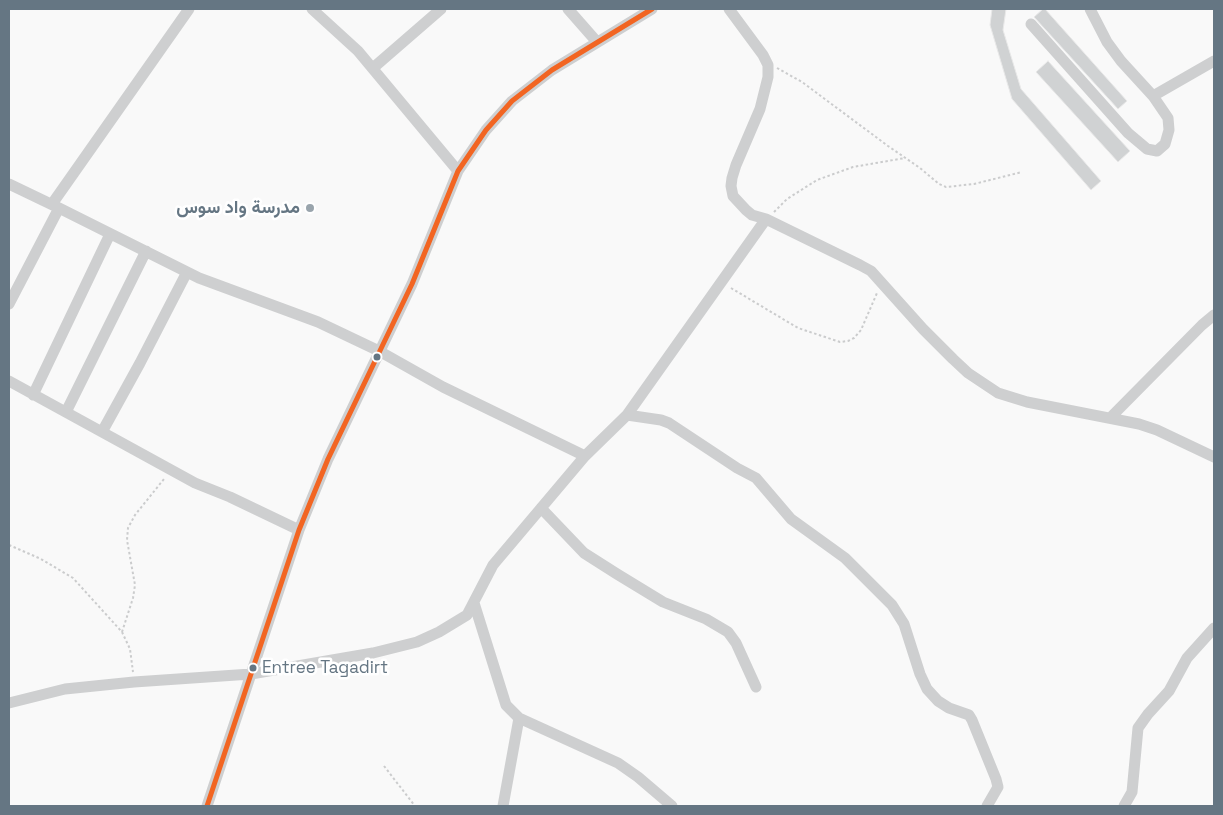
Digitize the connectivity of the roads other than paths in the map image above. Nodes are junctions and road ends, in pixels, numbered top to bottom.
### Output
1 (189, 9) edge
2 (312, 9) edge
3 (440, 9) edge
4 (568, 9) edge
5 (652, 9) edge
6 (729, 9) edge
7 (1090, 9) edge
8 (1031, 24) dead end
9 (597, 42) junction
10 (1214, 62) edge
11 (373, 68) junction
12 (1154, 96) junction
13 (458, 171) junction
14 (9, 184) edge
15 (56, 206) junction
16 (766, 219) junction
17 (110, 234) junction
18 (146, 251) junction
19 (187, 272) junction
20 (9, 304) edge
21 (1214, 315) edge
22 (379, 351) junction
23 (9, 381) edge
24 (33, 395) junction
25 (66, 412) junction
26 (627, 415) junction
27 (1110, 418) junction
28 (102, 432) junction
29 (586, 456) junction
30 (1214, 457) edge
31 (541, 508) junction
32 (299, 530) junction
33 (474, 603) junction
34 (1214, 628) edge
35 (251, 674) junction
36 (756, 687) dead end
37 (9, 703) edge
38 (519, 718) junction
39 (207, 806) edge
40 (503, 806) edge
41 (672, 806) edge
42 (987, 806) edge
43 (1124, 806) edge

1 - 15 street
2 - 11 street
3 - 11 street
4 - 9 street
5 - 9 street
6 - 16 street
7 - 12 street
8 - 12 street
9 - 13 street
10 - 12 street
11 - 13 street
13 - 22 street
14 - 15 street
15 - 17 street
15 - 20 street
16 - 26 street
16 - 27 street
17 - 18 street
17 - 24 street
18 - 19 street
18 - 25 street
19 - 22 street
19 - 28 street
21 - 27 street
22 - 29 street
22 - 32 street
23 - 24 street
24 - 25 street
25 - 28 street
26 - 29 street
26 - 42 street
27 - 30 street
28 - 32 street
29 - 31 street
31 - 33 street
31 - 36 street
32 - 35 street
33 - 35 street
33 - 38 street
34 - 43 street
35 - 37 street
35 - 39 street
38 - 40 street
38 - 41 street

